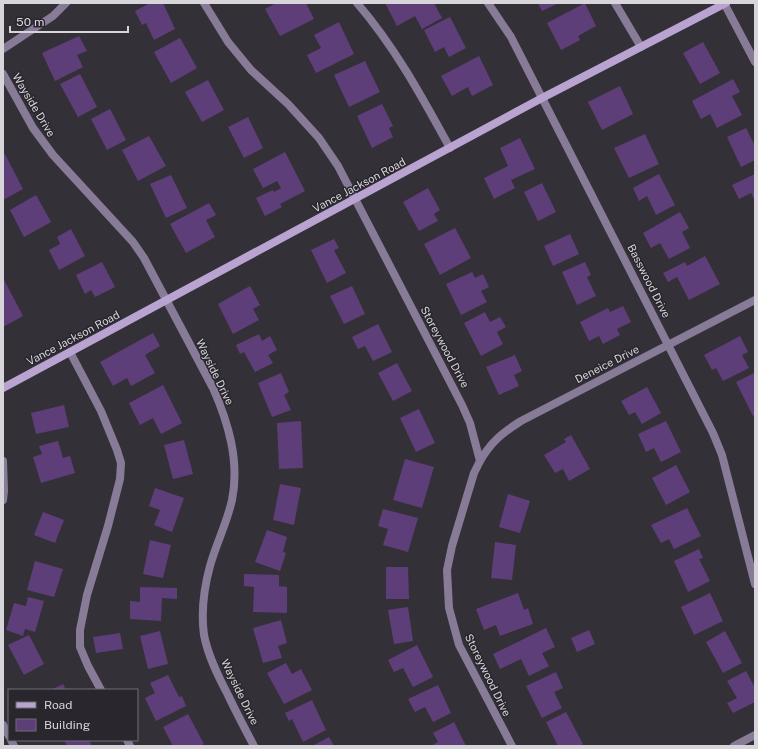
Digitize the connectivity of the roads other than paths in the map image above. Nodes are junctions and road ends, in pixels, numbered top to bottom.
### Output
1 (66, 3) edge
2 (204, 3) edge
3 (357, 3) edge
4 (488, 3) edge
5 (615, 3) edge
6 (725, 3) edge
7 (641, 47) junction
8 (3, 49) edge
9 (755, 62) edge
10 (3, 74) edge
11 (542, 98) junction
12 (450, 148) junction
13 (355, 199) junction
14 (755, 300) edge
15 (166, 301) junction
16 (669, 345) junction
17 (70, 352) junction
18 (3, 388) edge
19 (3, 461) edge
20 (480, 461) junction
21 (3, 500) edge
22 (755, 584) edge
23 (100, 689) edge
24 (3, 725) edge
25 (8, 734) edge
26 (755, 735) edge
27 (254, 746) edge
28 (512, 746) edge
29 (734, 746) edge

1 - 8 street
2 - 13 street, Storeywood Drive
3 - 12 street
4 - 11 street, Basswood Drive
5 - 7 street
6 - 7 main road, Vance Jackson Road
6 - 9 street
7 - 11 main road, Vance Jackson Road
10 - 15 street, Wayside Drive
11 - 12 main road, Vance Jackson Road
11 - 16 street, Basswood Drive
12 - 13 main road, Vance Jackson Road
13 - 15 main road, Vance Jackson Road
13 - 20 street, Storeywood Drive
14 - 16 street, Deneice Drive
15 - 17 main road, Vance Jackson Road
15 - 27 street, Wayside Drive
16 - 20 street, Deneice Drive
16 - 22 street, Basswood Drive
17 - 18 main road, Vance Jackson Road
17 - 23 street
19 - 21 street
20 - 28 street, Storeywood Drive
24 - 25 street
26 - 29 street

